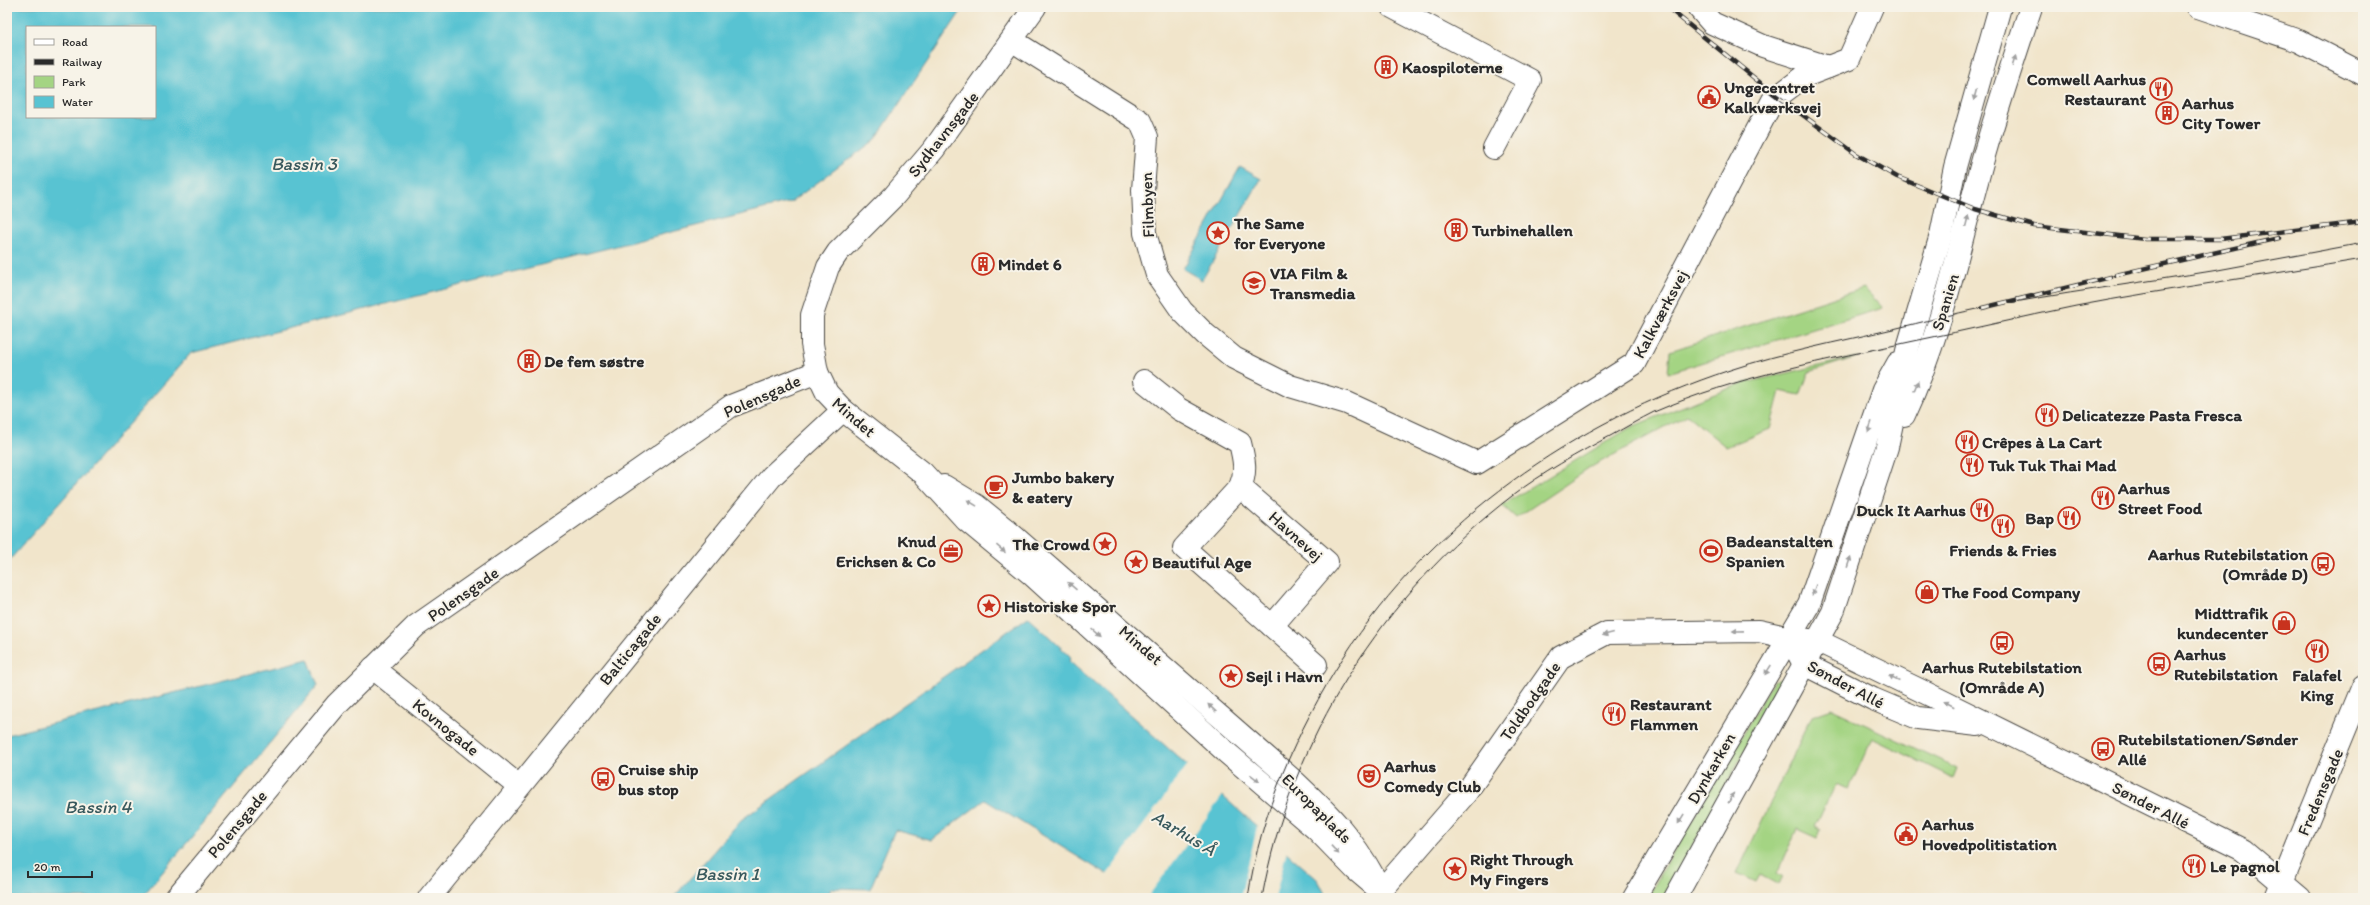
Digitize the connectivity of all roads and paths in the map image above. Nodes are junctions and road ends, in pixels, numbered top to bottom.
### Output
1 (1035, 7) edge
2 (1392, 7) edge
3 (1698, 7) edge
4 (1872, 7) edge
5 (2000, 7) edge
6 (2031, 7) edge
7 (2198, 7) edge
8 (1013, 41) junction
9 (1828, 67) junction
10 (2363, 74) edge
11 (1494, 148) dead end
12 (1985, 152) junction
13 (1941, 235) junction
14 (838, 252) joint
15 (1908, 351) junction
16 (817, 372) junction
17 (1144, 381) dead end
18 (1347, 403) joint
19 (843, 410) junction
20 (1887, 447) junction
21 (923, 473) junction
22 (1240, 487) junction
23 (1272, 626) junction
24 (1790, 638) junction
25 (1818, 641) junction
26 (1804, 664) junction
27 (1316, 665) dead end
28 (374, 668) junction
29 (2363, 686) edge
30 (1992, 727) junction
31 (1241, 735) joint
32 (1226, 752) joint
33 (519, 786) junction
34 (2278, 891) edge
35 (1384, 894) edge
36 (176, 898) edge
37 (428, 898) edge
38 (1634, 898) edge
39 (1675, 898) edge
40 (2300, 898) edge

1 - 8 street, Sydhavnsgade
2 - 11 street
3 - 9 street
4 - 9 street, Kalkværksvej
5 -> 13 street, Spanien
12 -> 6 street, Spanien
7 - 10 street
8 - 14 street, Sydhavnsgade
8 - 18 street, Filmbyen
9 - 18 street, Kalkværksvej
12 - 13 street, Spanien
20 -> 12 street, Spanien
13 - 15 street, Spanien
14 - 16 street, Mindet
15 - 20 street, Spanien
15 -> 24 street, Spanien
16 - 19 street, Mindet
16 - 28 street, Polensgade
17 - 22 street
19 - 21 street, Mindet
19 - 33 street, Balticagade
25 -> 20 street, Spanien
31 -> 21 street, Mindet
21 -> 32 street, Mindet
22 - 23 street, Havnevej
22 - 23 street
23 - 27 street
24 - 25 street, Sønder Allé
24 - 26 street, Sønder Allé
24 -> 35 street, Toldbodgade
24 -> 38 street, Dynkarken
25 - 26 street, Dynkarken
30 -> 25 street, Sønder Allé
26 - 30 street, Sønder Allé
39 -> 26 street, Dynkarken
28 - 33 street, Kovnogade
28 - 36 street, Polensgade
29 - 34 street, Fredensgade
30 - 34 street, Sønder Allé
31 - 35 street, Europaplads
32 -> 35 street, Europaplads
33 - 37 street, Balticagade
34 - 40 street, Sønder Allé

